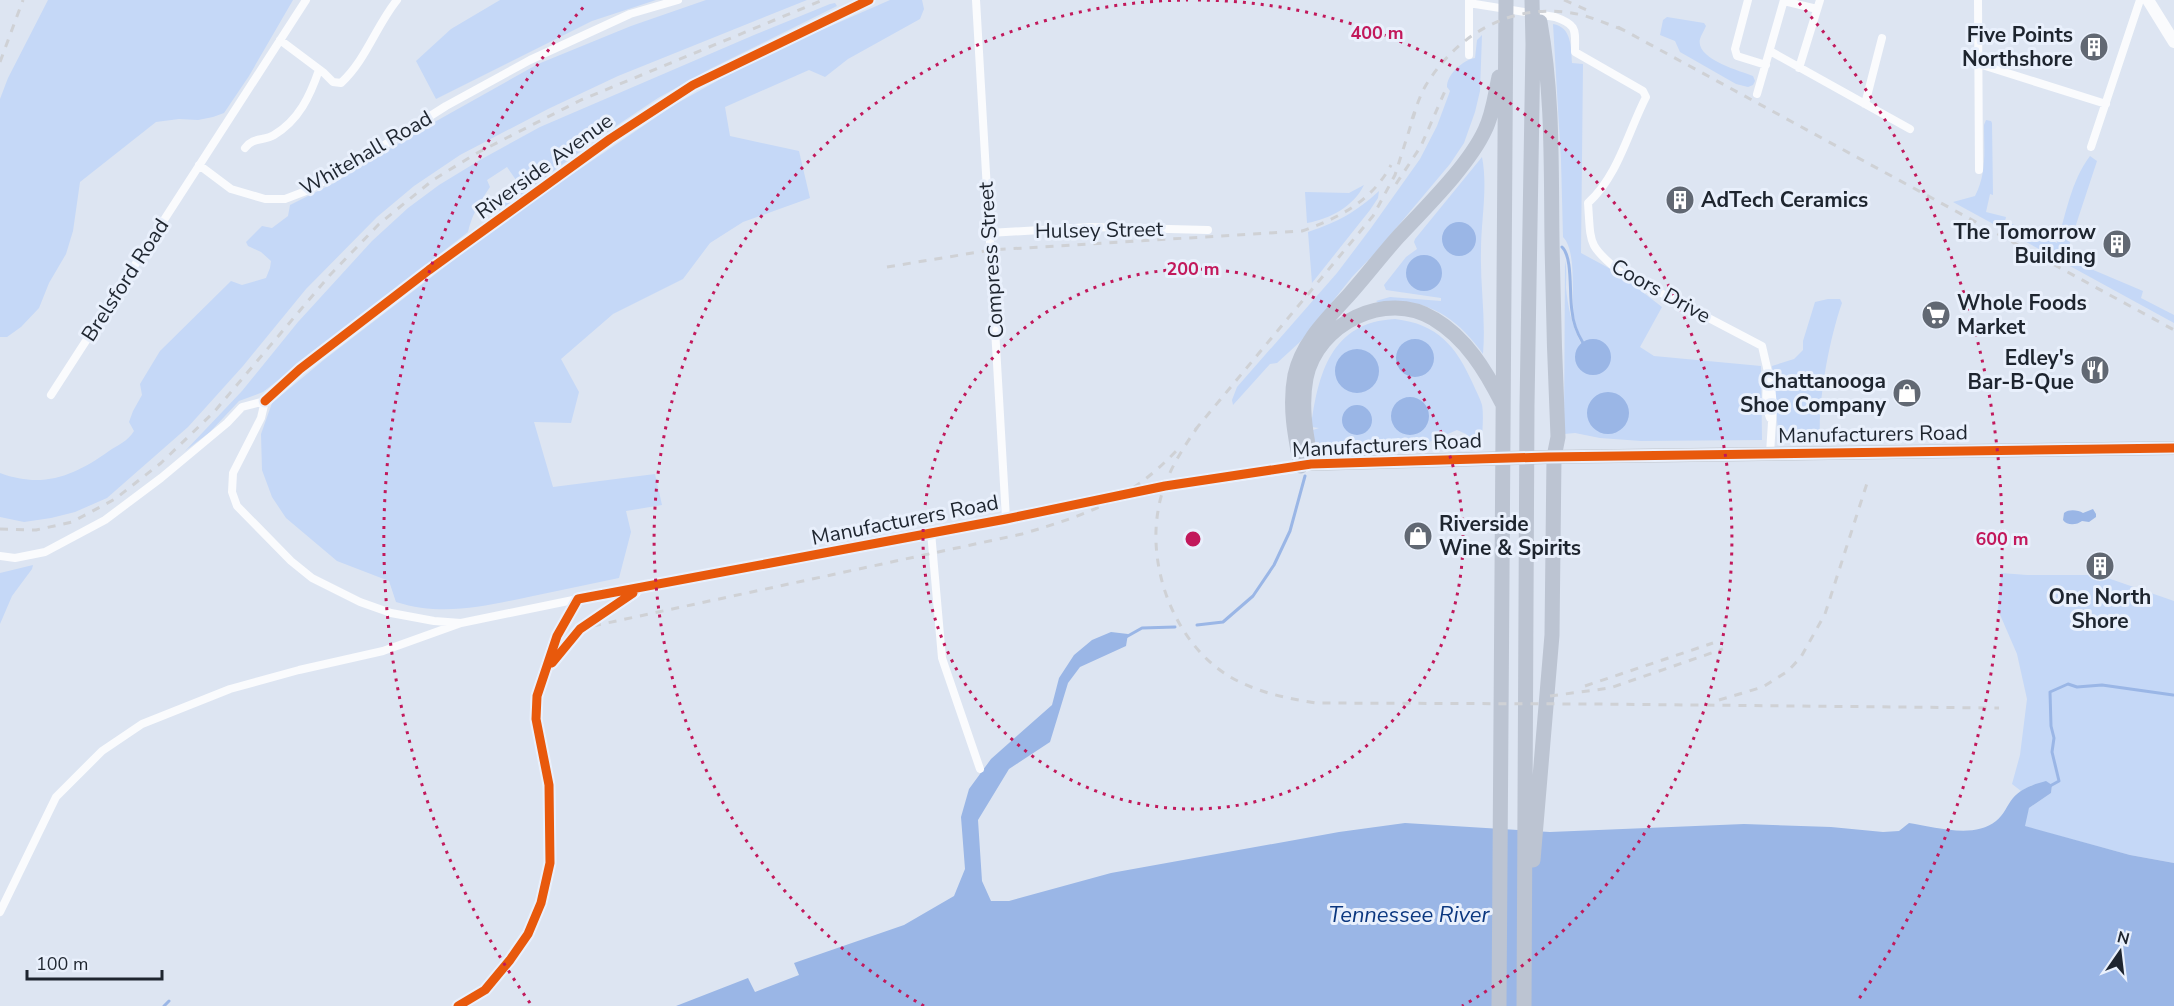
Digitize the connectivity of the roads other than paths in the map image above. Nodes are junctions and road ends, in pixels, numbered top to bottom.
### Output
1 (306, 0) edge
2 (397, 0) edge
3 (678, 0) edge
4 (869, 0) edge
5 (976, 0) edge
6 (1506, 0) edge
7 (1534, 0) edge
8 (1748, 0) edge
9 (1784, 0) edge
10 (1978, 0) edge
11 (2140, 0) edge
12 (2148, 0) edge
13 (1469, 2) edge
14 (1819, 5) edge
15 (1882, 38) dead end
16 (280, 40) junction
17 (2174, 42) edge
18 (1506, 45) junction
19 (1539, 46) junction
20 (1770, 51) junction
21 (1469, 55) dead end
22 (1979, 64) junction
23 (1766, 65) junction
24 (1799, 68) junction
25 (319, 70) junction
26 (1757, 94) dead end
27 (1865, 104) junction
28 (2106, 104) junction
29 (1910, 129) dead end
30 (2091, 147) dead end
31 (245, 148) dead end
32 (199, 165) junction
33 (1979, 170) dead end
34 (1208, 230) dead end
35 (989, 233) junction
36 (51, 395) dead end
37 (265, 401) junction
38 (1503, 406) junction
39 (2174, 448) edge
40 (1770, 453) junction
41 (1554, 457) junction
42 (1306, 465) junction
43 (1006, 519) junction
44 (932, 532) junction
45 (0, 556) edge
46 (639, 589) junction
47 (578, 599) junction
48 (461, 623) junction
49 (543, 675) junction
50 (980, 769) dead end
51 (0, 912) edge
52 (1524, 958) junction
53 (458, 1006) edge
54 (1499, 1006) edge
55 (1524, 1006) edge

1 - 16 street
2 - 25 street
3 - 32 street, Whitehall Road
4 - 37 street, Riverside Avenue
5 - 35 street, Compress Street
6 - 18 highway
7 - 19 highway
8 - 23 street
9 - 14 street
9 - 20 street
10 - 22 street
11 - 28 street
12 - 17 main road
13 - 21 street
13 - 40 street, Coors Drive
14 - 24 street
15 - 27 street
16 - 25 street
16 - 32 street
18 - 38 highway
18 - 42 highway
19 - 41 highway
19 - 52 highway
20 - 23 street
20 - 24 street
22 - 28 street
22 - 33 street
23 - 26 street
24 - 27 street
25 - 31 street
27 - 29 street
28 - 30 street
32 - 36 street, Brelsford Road
34 - 35 street, Hulsey Street
35 - 43 street, Compress Street
37 - 45 street
37 - 48 street, Manufacturers Road
38 - 42 highway
38 - 54 highway
39 - 40 main road, Manufacturers Road
40 - 41 main road, Manufacturers Road
41 - 42 main road, Manufacturers Road
41 - 52 highway
42 - 43 main road, Manufacturers Road
43 - 44 main road, Manufacturers Road
44 - 46 main road, Manufacturers Road
44 - 50 street
46 - 47 main road, Manufacturers Road
46 - 49 main road
47 - 48 street, Manufacturers Road
47 - 49 main road
48 - 51 street
49 - 53 main road
52 - 55 highway

